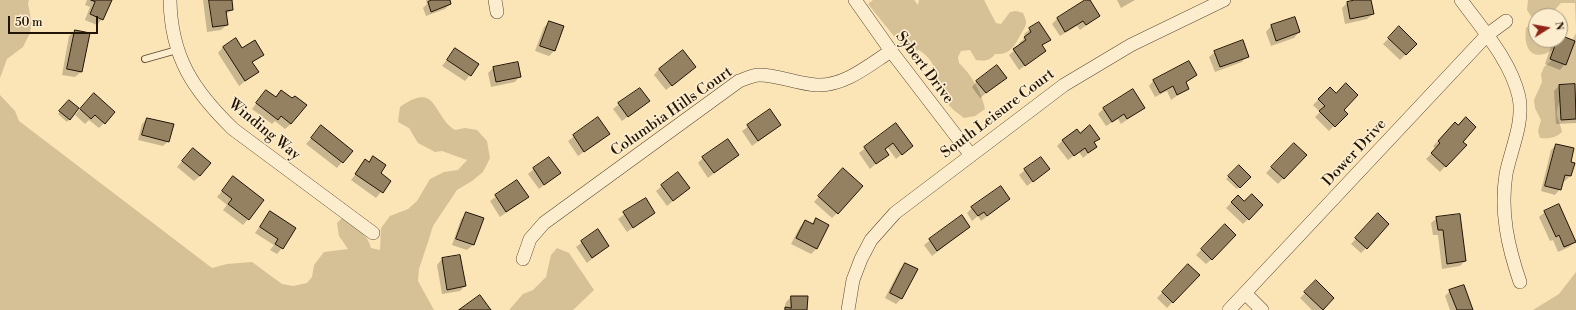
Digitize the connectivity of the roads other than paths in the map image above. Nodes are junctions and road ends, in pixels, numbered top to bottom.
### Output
1 (170, 0) edge
2 (855, 0) edge
3 (1224, 0) edge
4 (1462, 0) edge
5 (1506, 21) dead end
6 (1487, 36) junction
7 (177, 50) junction
8 (891, 51) junction
9 (145, 59) dead end
10 (970, 154) junction
11 (373, 233) dead end
12 (523, 259) dead end
13 (1520, 282) dead end
14 (1245, 293) junction
15 (848, 310) edge
16 (1229, 310) edge
17 (1262, 310) edge

1 - 7 street, Winding Way
2 - 8 street, Sybert Drive
3 - 10 street, South Leisure Court
4 - 6 street
5 - 6 street, Dower Drive
6 - 13 street
6 - 14 street, Dower Drive
7 - 9 lane
7 - 11 street, Winding Way
8 - 10 street, Sybert Drive
8 - 12 street, Columbia Hills Court
10 - 15 street, South Leisure Court
14 - 16 street, Dower Drive
14 - 17 street

